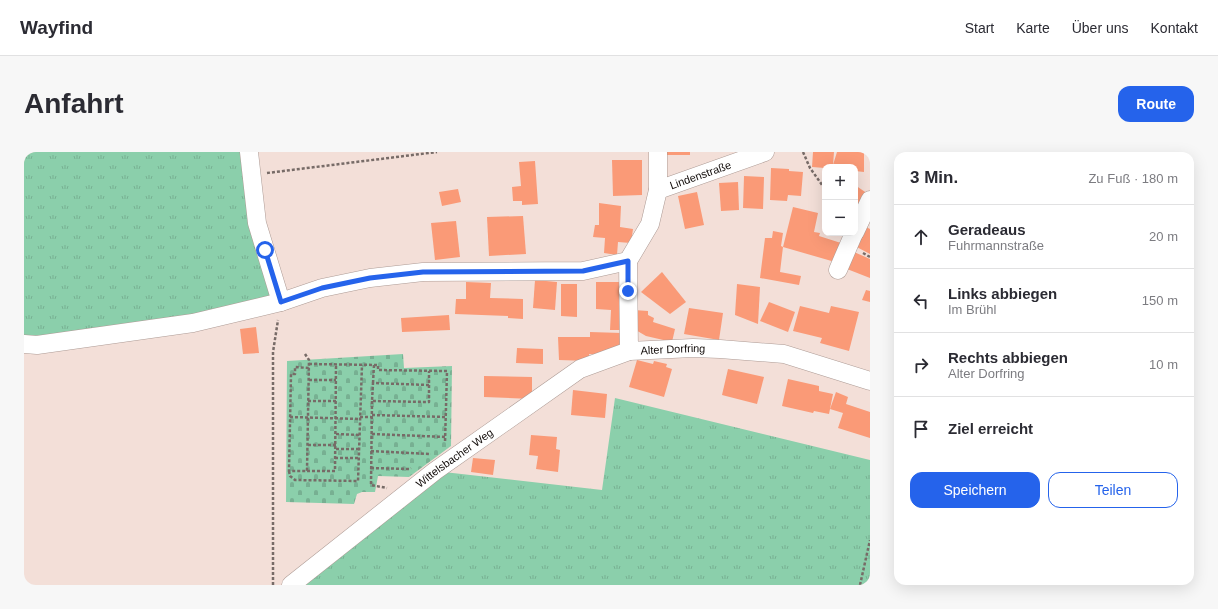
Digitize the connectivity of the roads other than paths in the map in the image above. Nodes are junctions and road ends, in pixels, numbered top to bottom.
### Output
1 (249, 152) edge
2 (658, 152) edge
3 (765, 152) edge
4 (658, 190) junction
5 (870, 200) edge
6 (858, 226) edge
7 (853, 236) edge
8 (628, 261) junction
9 (838, 270) dead end
10 (281, 302) junction
11 (24, 344) edge
12 (629, 351) junction
13 (870, 382) edge
14 (291, 585) edge

1 - 10 street
2 - 4 street
3 - 4 street, Lindenstraße
4 - 8 street
5 - 6 street
7 - 9 street
8 - 10 street
8 - 12 street, Alter Dorfring
10 - 11 street
12 - 13 street, Alter Dorfring
12 - 14 street, Wittelsbacher Weg

